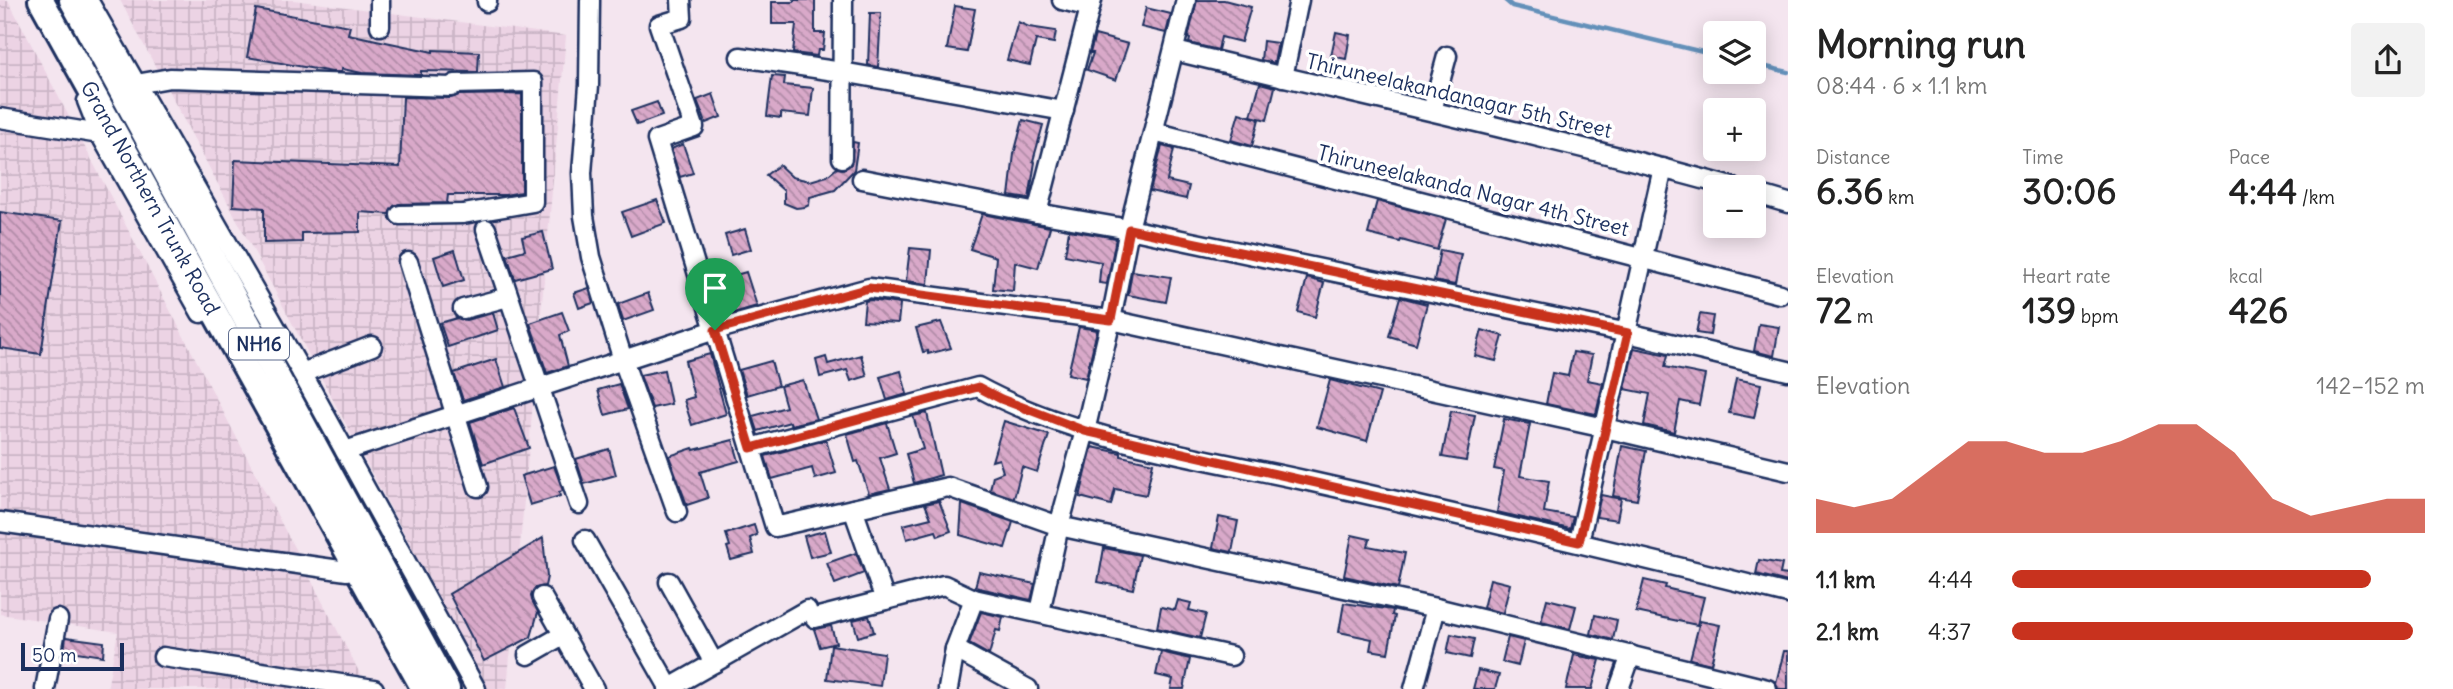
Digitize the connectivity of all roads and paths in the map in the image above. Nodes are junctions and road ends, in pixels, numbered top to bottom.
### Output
1 (41, 0) edge
2 (72, 0) edge
3 (88, 0) edge
4 (380, 0) edge
5 (590, 0) edge
6 (681, 0) edge
7 (843, 0) edge
8 (1062, 0) edge
9 (1186, 0) edge
10 (1299, 0) edge
11 (1091, 4) edge
12 (380, 26) dead end
13 (60, 35) junction
14 (1175, 51) junction
15 (1447, 56) dead end
16 (740, 57) dead end
17 (842, 72) junction
18 (1283, 77) junction
19 (136, 84) junction
20 (1064, 111) junction
21 (1432, 111) junction
22 (0, 118) edge
23 (1154, 132) junction
24 (100, 134) junction
25 (842, 158) dead end
26 (1663, 168) junction
27 (862, 179) dead end
28 (1703, 179) edge
29 (1766, 197) edge
30 (1788, 203) edge
31 (1037, 213) junction
32 (400, 215) dead end
33 (486, 229) dead end
34 (1129, 229) junction
35 (1642, 258) junction
36 (408, 262) dead end
37 (1780, 294) dead end
38 (508, 297) junction
39 (463, 309) dead end
40 (1111, 320) junction
41 (715, 330) junction
42 (1628, 333) junction
43 (372, 346) dead end
44 (623, 360) junction
45 (1788, 371) edge
46 (302, 373) junction
47 (539, 388) junction
48 (456, 414) junction
49 (1605, 428) junction
50 (1085, 431) junction
51 (751, 448) junction
52 (345, 451) junction
53 (1788, 471) edge
54 (478, 487) dead end
55 (579, 504) dead end
56 (853, 509) junction
57 (677, 512) dead end
58 (0, 522) edge
59 (1059, 526) junction
60 (585, 540) dead end
61 (1579, 542) junction
62 (347, 571) junction
63 (669, 582) dead end
64 (1788, 594) edge
65 (542, 597) dead end
66 (885, 600) junction
67 (974, 600) junction
68 (1436, 607) junction
69 (1040, 612) junction
70 (58, 619) dead end
71 (563, 635) junction
72 (954, 649) junction
73 (528, 655) dead end
74 (1631, 655) junction
75 (1231, 656) dead end
76 (163, 657) dead end
77 (714, 663) junction
78 (45, 689) edge
79 (374, 689) edge
80 (412, 689) edge
81 (424, 689) edge
82 (447, 689) edge
83 (476, 689) edge
84 (594, 689) edge
85 (669, 689) edge
86 (948, 689) edge
87 (1028, 689) edge
88 (1415, 689) edge
89 (1619, 689) edge
90 (1767, 689) edge

1 - 13 highway, Grand Northern Trunk Road / NH16
2 - 82 highway, Grand Northern Trunk Road / NH16
3 - 19 street
4 - 12 street
5 - 44 street
6 - 41 street
7 - 17 street
8 - 11 street
9 - 14 street
10 - 18 street
11 - 20 street
13 - 24 street
13 - 81 highway, Grand Northern Trunk Road / NH16
14 - 18 street, Thiruneelakandanagar 5th Street
14 - 23 street
15 - 21 street
16 - 17 street
17 - 20 street
17 - 25 street
18 - 21 street, Thiruneelakandanagar 5th Street
19 - 32 street
19 - 46 street
20 - 31 street
21 - 26 street, Thiruneelakandanagar 5th Street
22 - 24 street
23 - 34 street
23 - 35 street, Thiruneelakanda Nagar 4th Street
24 - 62 street
26 - 28 street, Thiruneelakandanagar 5th Street
26 - 35 street
27 - 31 street
29 - 30 street
31 - 34 street
33 - 38 street
34 - 40 street
34 - 42 street
35 - 37 street, Thiruneelakanda Nagar 4th Street
35 - 42 street
36 - 48 street
38 - 39 street
38 - 47 street
40 - 41 street
40 - 49 street
40 - 50 street
41 - 44 street
41 - 51 street
42 - 45 street
42 - 49 street
43 - 46 street
44 - 47 street
44 - 57 street
46 - 52 street
47 - 48 street
47 - 55 street
48 - 52 street
48 - 54 street
49 - 53 street
49 - 61 street
50 - 51 street
50 - 59 street
50 - 61 street
51 - 56 street
52 - 83 street
56 - 59 street
56 - 66 street
58 - 62 street
59 - 68 street
59 - 69 street
60 - 85 street
61 - 64 street
62 - 80 street
63 - 77 street
65 - 71 street
66 - 67 street
66 - 77 street
67 - 69 street
67 - 72 street
68 - 74 street
68 - 88 street
69 - 75 street
70 - 78 street
71 - 73 street
71 - 84 street
72 - 86 street
72 - 87 street
74 - 89 street
74 - 90 street
76 - 79 street
77 - 85 street

